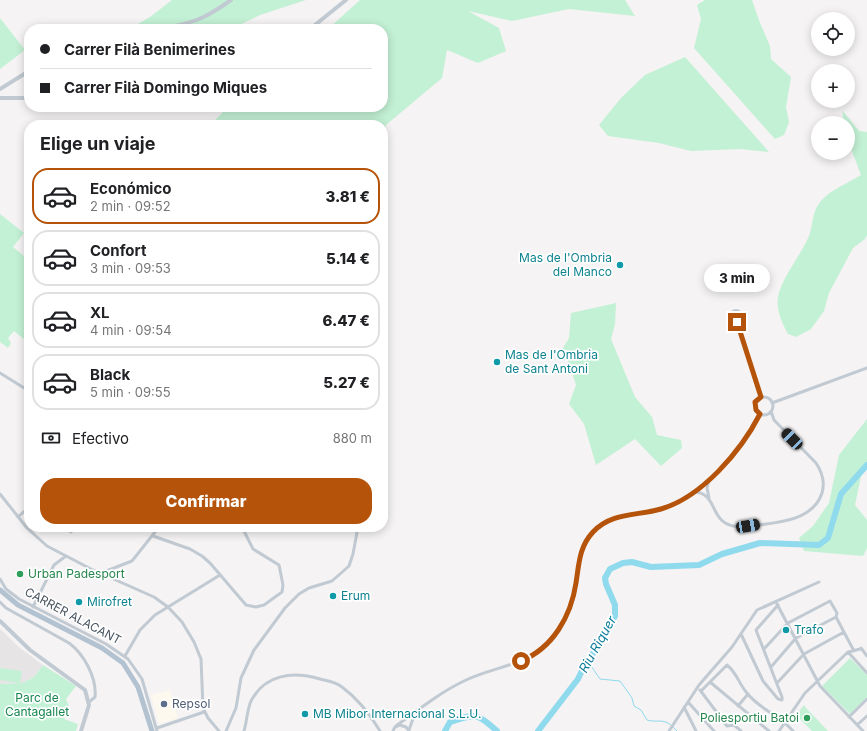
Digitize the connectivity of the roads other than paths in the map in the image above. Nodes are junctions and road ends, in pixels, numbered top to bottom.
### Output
1 (231, 0) edge
2 (346, 0) edge
3 (182, 24) edge
4 (316, 24) edge
5 (24, 74) edge
6 (0, 89) edge
7 (0, 98) edge
8 (24, 98) edge
9 (737, 322) dead end
10 (867, 368) edge
11 (0, 373) edge
12 (24, 388) edge
13 (761, 397) junction
14 (772, 402) junction
15 (771, 411) junction
16 (760, 414) junction
17 (708, 480) junction
18 (693, 492) junction
19 (0, 494) edge
20 (709, 498) junction
21 (24, 512) edge
22 (18, 517) junction
23 (24, 524) edge
24 (31, 532) edge
25 (156, 532) edge
26 (244, 532) edge
27 (357, 532) edge
28 (153, 536) junction
29 (66, 556) junction
30 (101, 573) junction
31 (220, 575) junction
32 (0, 579) edge
33 (819, 582) dead end
34 (1, 590) edge
35 (776, 601) junction
36 (0, 602) edge
37 (778, 605) junction
38 (167, 606) junction
39 (33, 607) junction
40 (836, 617) junction
41 (0, 621) edge
42 (788, 623) junction
43 (844, 632) junction
44 (741, 634) junction
45 (796, 638) junction
46 (764, 649) junction
47 (854, 650) junction
48 (848, 652) junction
49 (804, 654) junction
50 (125, 656) junction
51 (867, 656) edge
52 (770, 667) junction
53 (867, 673) edge
54 (817, 681) junction
55 (710, 682) junction
56 (777, 683) junction
57 (697, 688) junction
58 (702, 691) junction
59 (748, 694) junction
60 (867, 699) edge
61 (89, 702) junction
62 (688, 702) junction
63 (738, 706) junction
64 (684, 708) junction
65 (416, 711) junction
66 (204, 712) junction
67 (867, 716) edge
68 (849, 717) junction
69 (784, 722) junction
70 (857, 725) junction
71 (394, 729) edge
72 (155, 730) edge
73 (380, 730) edge
74 (81, 731) edge
75 (219, 731) edge
76 (226, 731) edge
77 (244, 731) edge
78 (409, 731) edge
79 (669, 731) edge
80 (696, 731) edge
81 (714, 731) edge
82 (741, 731) edge
83 (769, 731) edge
84 (779, 731) edge
85 (793, 731) edge
86 (863, 731) edge

1 - 3 street
2 - 4 street
5 - 6 street
7 - 8 street
9 - 13 street
10 - 14 street
11 - 12 street
13 - 14 street
13 - 16 street
14 - 15 street
15 - 16 street
15 - 20 street
16 - 17 street
17 - 18 street
17 - 20 street
18 - 20 street
18 - 65 street
19 - 22 street
21 - 22 street
22 - 23 street
24 - 29 street
25 - 28 street
26 - 31 street
27 - 76 street
28 - 30 street
28 - 31 street
29 - 30 street
29 - 39 street
30 - 38 street
31 - 38 street
32 - 34 street
33 - 35 street
34 - 39 street, CARRER ALACANT
34 - 72 main road, CARRER ALACANT
35 - 37 street
35 - 44 street
36 - 61 street
37 - 42 street
37 - 46 street
38 - 50 street
38 - 66 street
39 - 50 street, CARRER ALACANT
40 - 42 street
40 - 43 street
40 - 45 street
41 - 61 street
42 - 45 street
42 - 46 street
43 - 47 street
43 - 49 street
44 - 56 street
44 - 57 street
45 - 49 street
45 - 52 street
46 - 52 street
47 - 48 street
47 - 51 street
48 - 53 street
48 - 54 street
49 - 54 street
49 - 56 street
50 - 72 street, CARRER ALACANT
52 - 56 street
54 - 68 street
54 - 69 street
55 - 58 street
55 - 59 street
55 - 63 street
57 - 58 street
57 - 62 street
58 - 82 street
59 - 63 street
59 - 69 street
60 - 68 street
61 - 74 street
62 - 64 street
62 - 81 street
63 - 83 street
64 - 79 street
64 - 80 street
65 - 71 street
65 - 78 street
66 - 72 street
66 - 75 street
67 - 70 street
68 - 70 street
69 - 84 street
69 - 85 street
70 - 86 street
71 - 78 street
73 - 77 street

